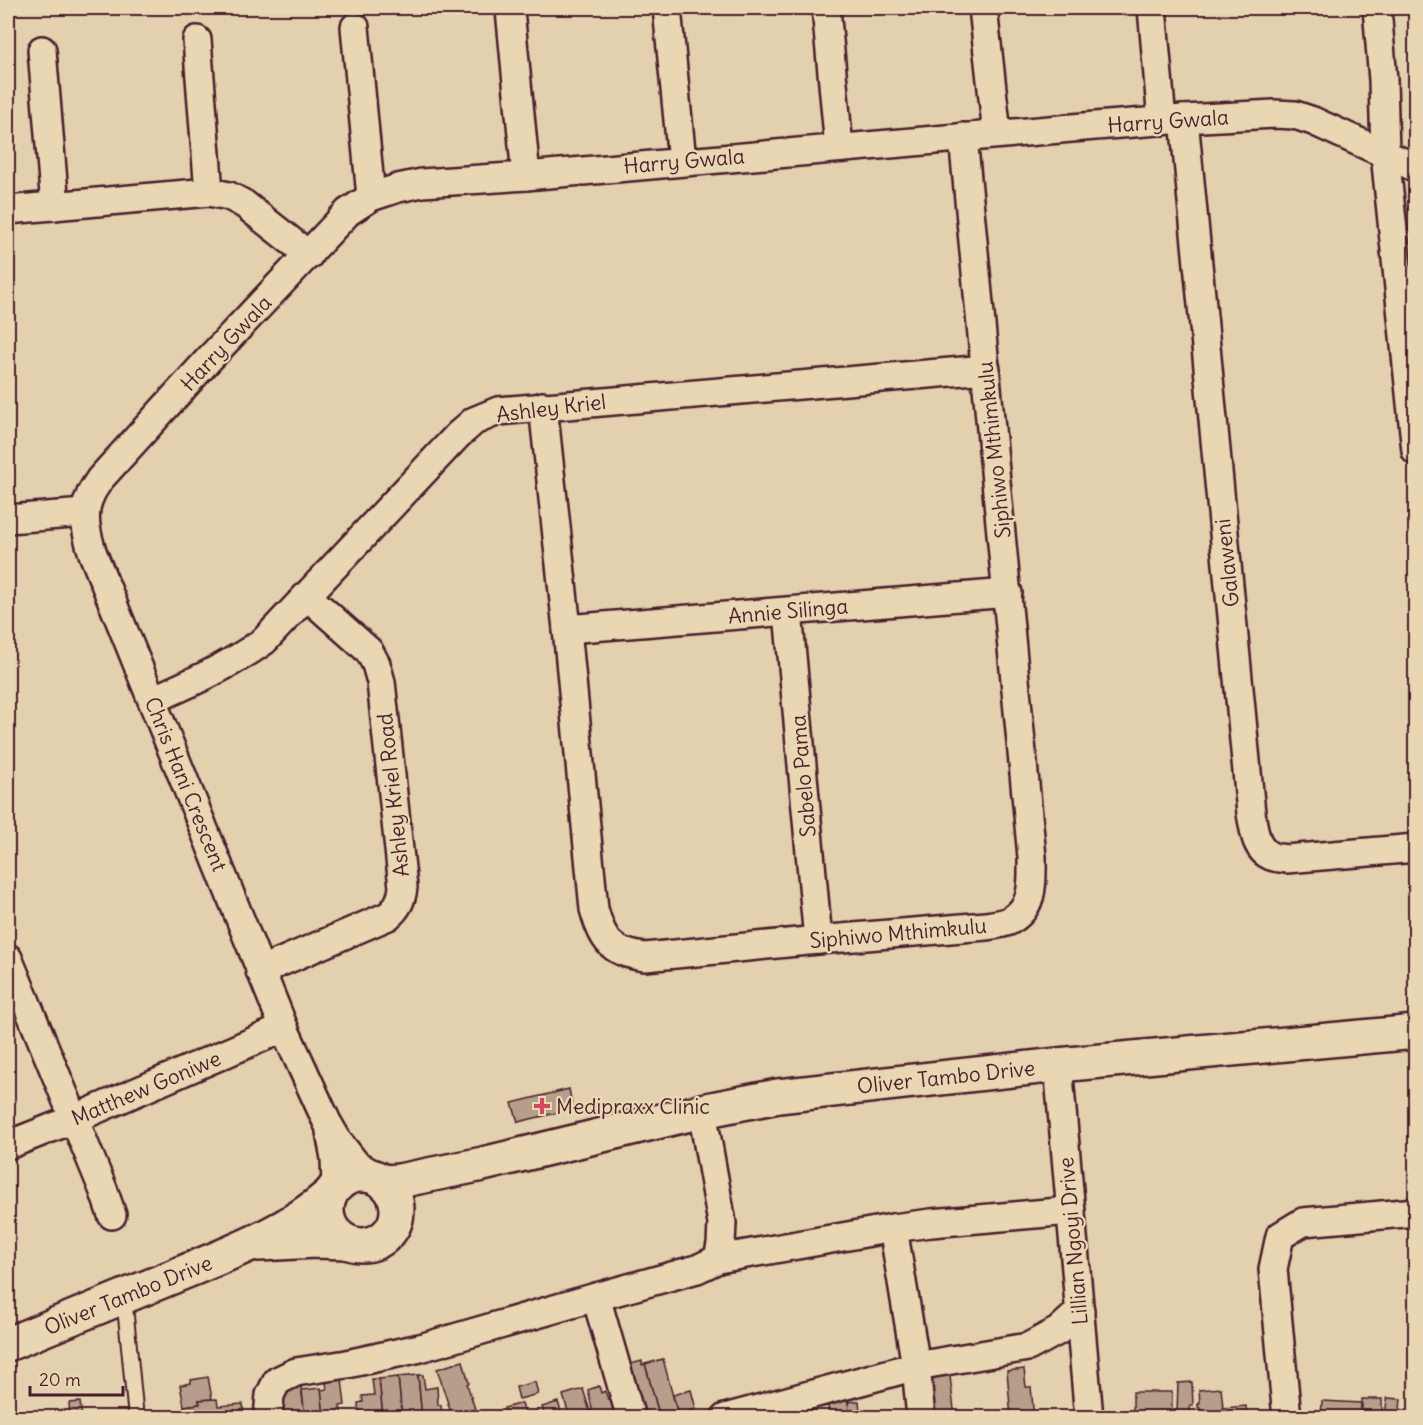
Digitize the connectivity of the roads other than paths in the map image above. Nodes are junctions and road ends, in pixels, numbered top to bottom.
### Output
1 (667, 8) edge
2 (826, 8) edge
3 (983, 8) edge
4 (1152, 8) edge
5 (1377, 8) edge
6 (510, 10) dead end
7 (355, 27) dead end
8 (197, 40) dead end
9 (42, 50) dead end
10 (1173, 120) junction
11 (998, 134) junction
12 (963, 137) junction
13 (839, 148) junction
14 (1385, 154) junction
15 (682, 161) junction
16 (1416, 168) edge
17 (526, 176) junction
18 (209, 192) junction
19 (371, 197) junction
20 (55, 206) junction
21 (8, 210) edge
22 (309, 255) junction
23 (986, 369) junction
24 (543, 406) junction
25 (1416, 451) edge
26 (85, 513) junction
27 (8, 519) edge
28 (1008, 593) junction
29 (308, 596) junction
30 (788, 612) junction
31 (567, 629) junction
32 (152, 700) junction
33 (1416, 848) edge
34 (818, 940) junction
35 (8, 958) edge
36 (260, 971) junction
37 (284, 1028) junction
38 (1416, 1032) edge
39 (1058, 1065) junction
40 (702, 1111) junction
41 (74, 1119) junction
42 (327, 1122) junction
43 (8, 1145) edge
44 (483, 1164) junction
45 (381, 1180) junction
46 (333, 1190) junction
47 (1071, 1211) junction
48 (1416, 1212) edge
49 (112, 1215) dead end
50 (395, 1225) junction
51 (893, 1228) junction
52 (347, 1242) junction
53 (248, 1245) junction
54 (718, 1258) junction
55 (124, 1296) junction
56 (596, 1297) junction
57 (1080, 1311) junction
58 (8, 1344) edge
59 (916, 1366) junction
60 (778, 1410) edge
61 (136, 1418) edge
62 (268, 1418) edge
63 (631, 1418) edge
64 (725, 1418) edge
65 (921, 1418) edge
66 (1089, 1418) edge
67 (1287, 1418) edge

1 - 15 street
2 - 13 street
3 - 11 street
4 - 10 street, Galaweni
5 - 14 street
6 - 17 street
7 - 19 street
8 - 18 street
9 - 20 street
10 - 11 street, Harry Gwala
10 - 14 street, Harry Gwala
10 - 33 street, Galaweni
11 - 12 street, Harry Gwala
12 - 13 street, Harry Gwala
12 - 23 street, Siphiwo Mthimkulu
13 - 15 street, Harry Gwala
14 - 16 street, Harry Gwala
14 - 25 street
15 - 17 street, Harry Gwala
17 - 19 street, Harry Gwala
18 - 20 street
18 - 22 street
19 - 22 street, Harry Gwala
20 - 21 street
22 - 26 street, Harry Gwala
23 - 24 street, Ashley Kriel
23 - 28 street, Siphiwo Mthimkulu
24 - 29 street, Ashley Kriel
24 - 31 street, Siphiwo Mthimkulu
26 - 27 street
26 - 32 street, Chris Hani Crescent
28 - 30 street, Annie Silinga
28 - 34 street, Siphiwo Mthimkulu
29 - 32 street, Ashley Kriel
29 - 36 street, Ashley Kriel Road
30 - 31 street, Annie Silinga
30 - 34 street, Sabelo Pama
31 - 34 street, Siphiwo Mthimkulu
32 - 36 street, Chris Hani Crescent
35 - 41 street
36 - 37 street, Chris Hani Crescent
37 - 41 street, Matthew Goniwe
37 - 42 street, Chris Hani Crescent
38 - 39 street, Oliver Tambo Drive
39 - 40 street, Oliver Tambo Drive
39 - 47 street, Lillian Ngoyi Drive
40 - 44 street, Oliver Tambo Drive
40 - 54 street
41 - 43 street, Matthew Goniwe
41 - 49 street
42 - 45 street, Chris Hani Crescent
42 - 46 street, Chris Hani Crescent
44 - 45 street, Oliver Tambo Drive
44 - 50 street, Oliver Tambo Drive
45 - 46 street
45 - 50 street
46 - 52 street
46 - 53 street, Oliver Tambo Drive
47 - 51 street
47 - 57 street, Lillian Ngoyi Drive
48 - 67 street
50 - 52 street
51 - 54 street
51 - 59 street
52 - 53 street, Oliver Tambo Drive
53 - 55 street, Oliver Tambo Drive
54 - 56 street
55 - 58 street, Oliver Tambo Drive
55 - 61 lane
56 - 62 street
56 - 63 street
57 - 59 street
57 - 66 street, Lillian Ngoyi Drive
59 - 60 street
59 - 65 street
60 - 64 street

